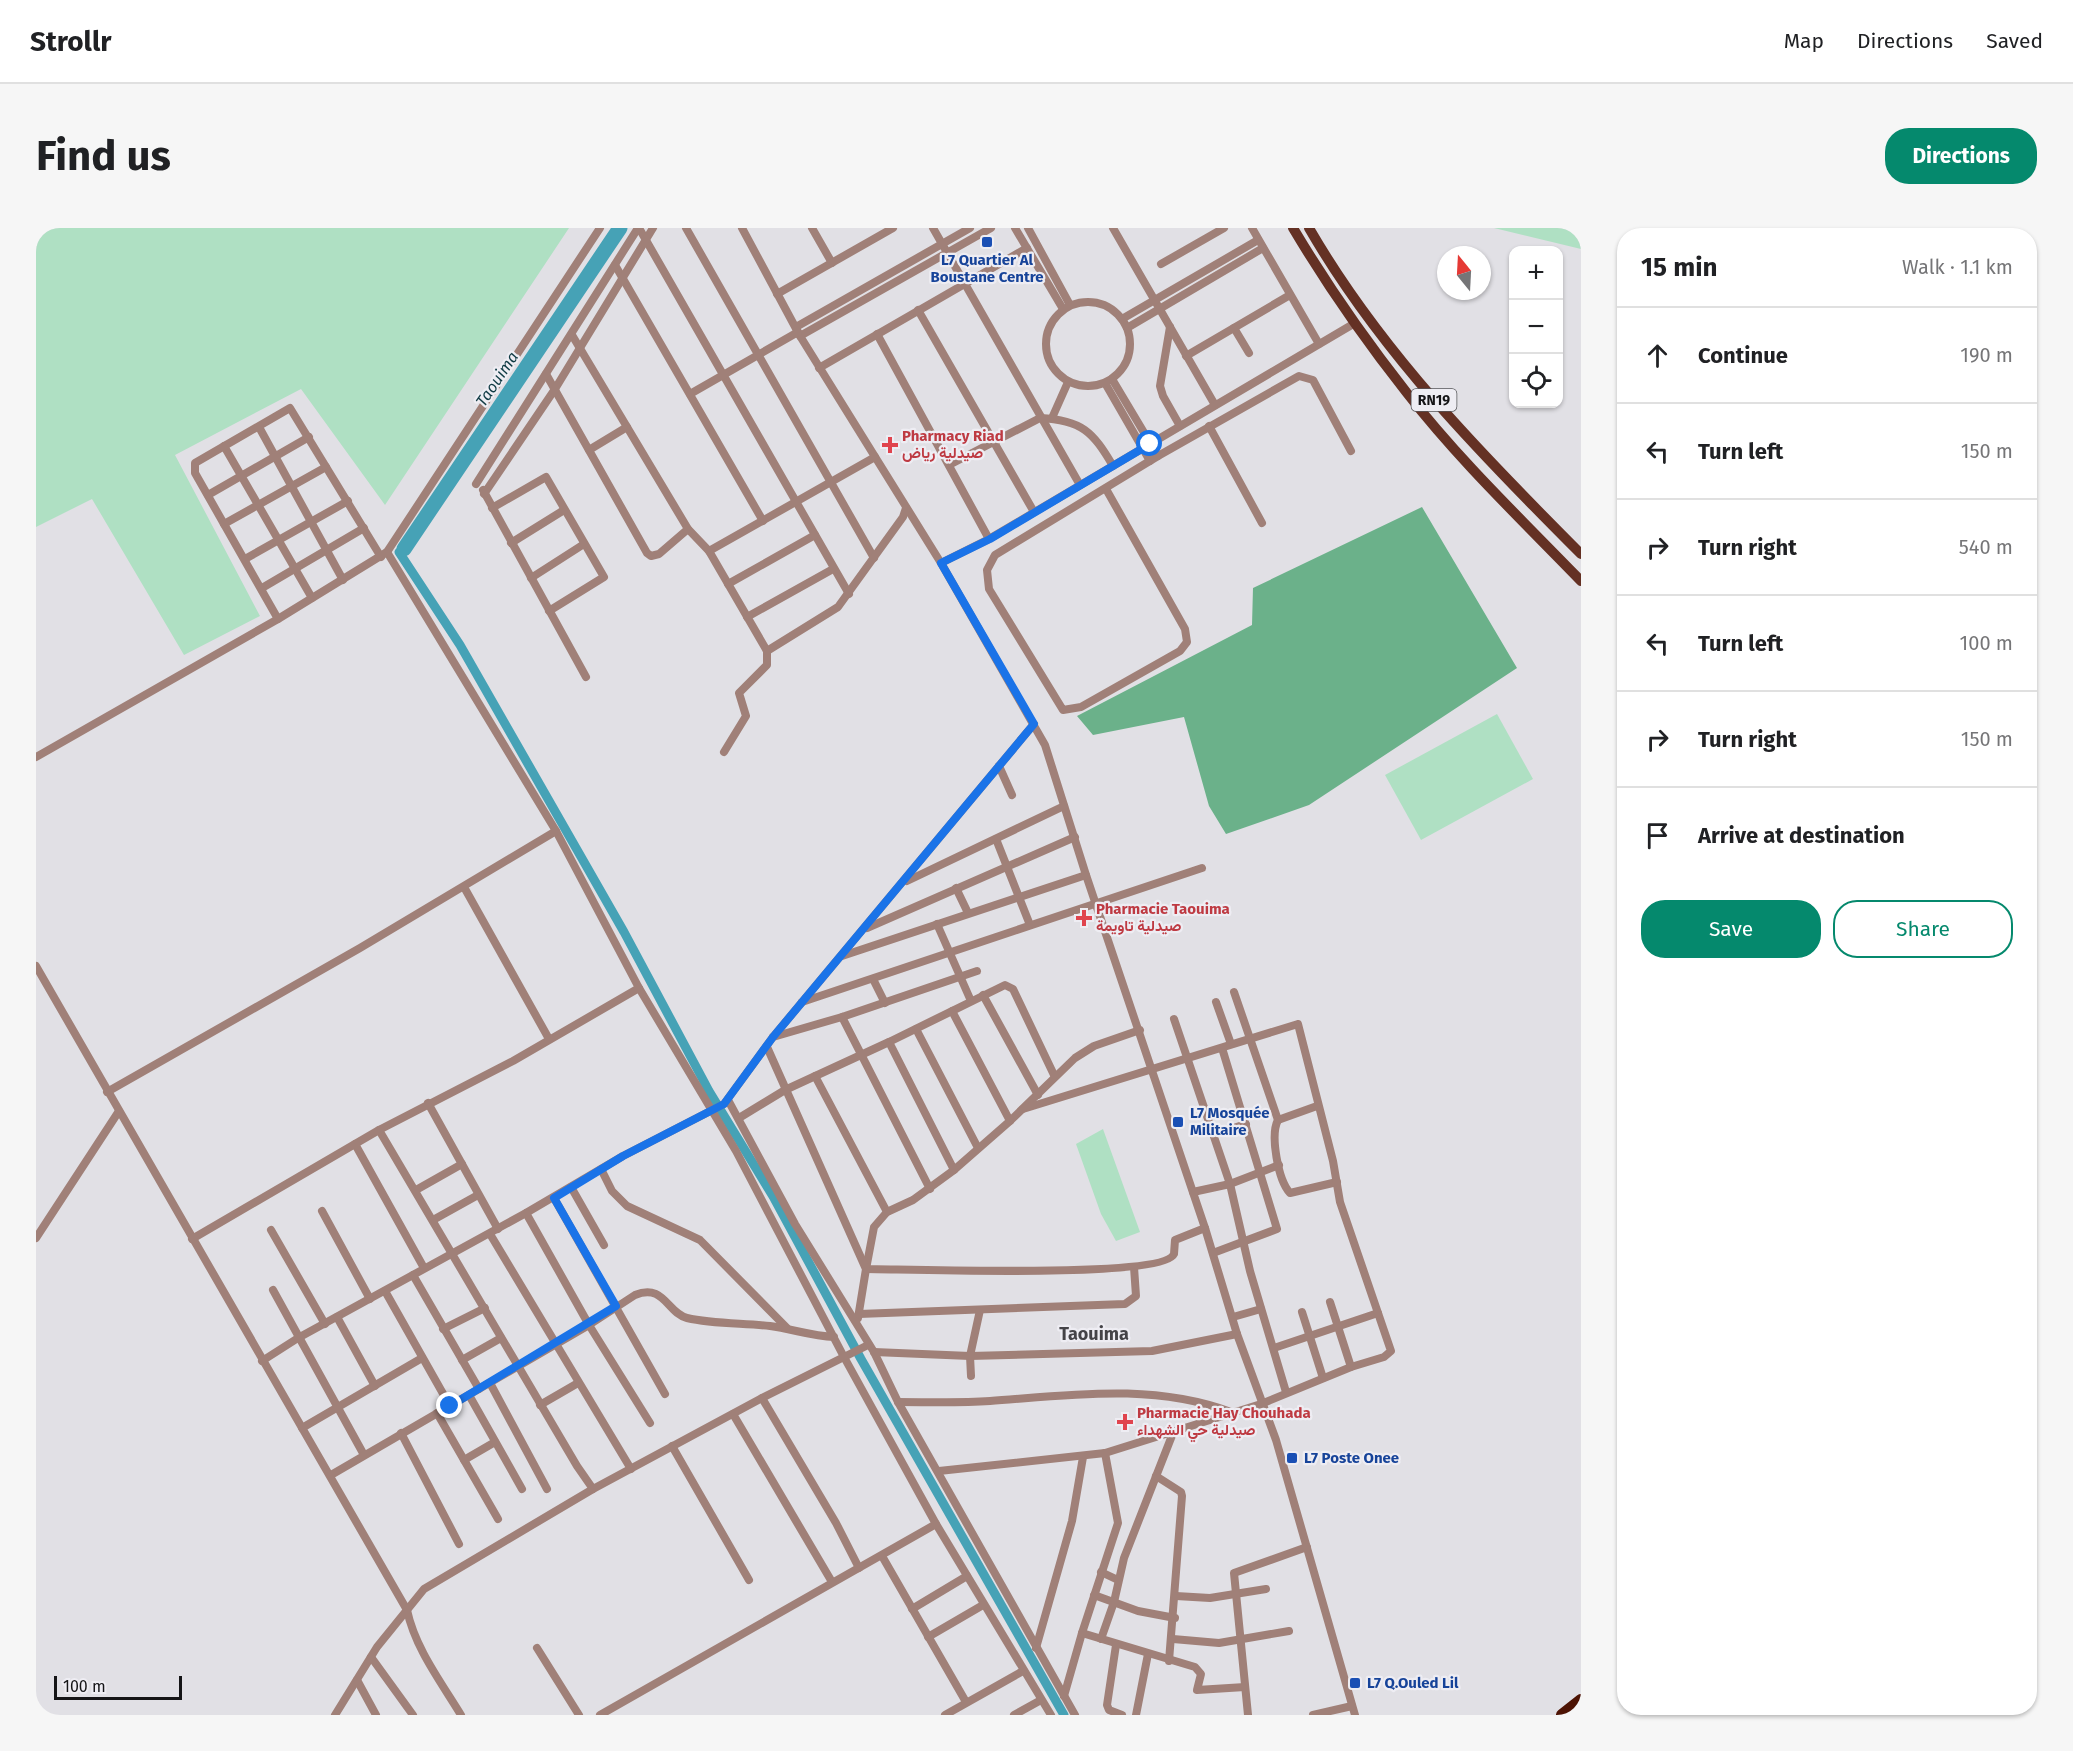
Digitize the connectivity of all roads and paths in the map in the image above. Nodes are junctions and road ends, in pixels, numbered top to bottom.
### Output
1 (600, 228) edge
2 (639, 228) edge
3 (653, 228) edge
4 (686, 228) edge
5 (742, 228) edge
6 (812, 228) edge
7 (892, 228) edge
8 (933, 228) edge
9 (970, 228) edge
10 (991, 228) edge
11 (1015, 228) edge
12 (1028, 228) edge
13 (1113, 228) edge
14 (1224, 228) edge
15 (1252, 228) edge
16 (1293, 228) edge
17 (1308, 228) edge
18 (878, 231) edge
19 (646, 239) junction
20 (1258, 240) junction
21 (942, 245) junction
22 (1027, 248) junction
23 (1263, 248) junction
24 (947, 254) junction
25 (832, 263) junction
26 (1161, 264) dead end
27 (615, 265) junction
28 (623, 278) junction
29 (964, 284) junction
30 (777, 294) junction
31 (1290, 295) junction
32 (1155, 300) junction
33 (1066, 307) junction
34 (1159, 309) junction
35 (918, 310) junction
36 (1122, 319) junction
37 (1355, 322) junction
38 (1170, 327) junction
39 (1127, 328) junction
40 (1234, 328) junction
41 (798, 332) junction
42 (876, 334) junction
43 (572, 335) junction
44 (1319, 344) junction
45 (580, 348) junction
46 (1250, 353) dead end
47 (757, 355) junction
48 (1186, 356) junction
49 (819, 368) junction
50 (546, 374) junction
51 (724, 375) junction
52 (1108, 381) junction
53 (1068, 382) junction
54 (555, 389) junction
55 (690, 394) junction
56 (1215, 405) junction
57 (1040, 418) junction
58 (1052, 418) junction
59 (1180, 426) junction
60 (1209, 426) junction
61 (259, 427) junction
62 (627, 428) junction
63 (309, 437) junction
64 (994, 441) junction
65 (224, 446) junction
66 (1146, 446) junction
67 (589, 450) junction
68 (1351, 452) dead end
69 (1158, 456) junction
70 (875, 457) junction
71 (275, 458) junction
72 (1150, 461) junction
73 (949, 465) junction
74 (1113, 466) junction
75 (326, 467) junction
76 (242, 477) junction
77 (830, 482) junction
78 (1080, 485) junction
79 (291, 488) junction
80 (1106, 489) junction
81 (484, 494) junction
82 (208, 495) junction
83 (348, 501) junction
84 (796, 502) junction
85 (259, 506) junction
86 (492, 508) junction
87 (906, 508) junction
88 (564, 510) junction
89 (1035, 512) junction
90 (762, 521) junction
91 (309, 522) junction
92 (1262, 523) dead end
93 (224, 524) junction
94 (364, 528) junction
95 (688, 529) junction
96 (815, 535) junction
97 (279, 539) junction
98 (990, 539) junction
99 (511, 543) junction
100 (584, 544) junction
101 (325, 549) junction
102 (709, 550) junction
103 (1581, 554) edge
104 (384, 555) junction
105 (874, 558) junction
106 (245, 559) junction
107 (941, 563) junction
108 (295, 568) junction
109 (833, 569) junction
110 (531, 578) junction
111 (343, 580) junction
112 (1581, 581) edge
113 (728, 584) junction
114 (262, 588) junction
115 (849, 594) junction
116 (312, 598) junction
117 (549, 611) junction
118 (747, 617) junction
119 (278, 619) junction
120 (768, 651) junction
121 (586, 677) dead end
122 (1034, 724) junction
123 (724, 752) dead end
124 (36, 757) edge
125 (999, 766) junction
126 (1012, 795) dead end
127 (1064, 806) junction
128 (556, 831) junction
129 (1075, 837) junction
130 (996, 839) junction
131 (1008, 865) junction
132 (1202, 868) dead end
133 (1086, 875) junction
134 (904, 882) junction
135 (464, 887) junction
136 (956, 888) junction
137 (1019, 895) junction
138 (1097, 904) junction
139 (968, 913) junction
140 (937, 924) junction
141 (1030, 925) junction
142 (864, 929) junction
143 (950, 954) junction
144 (842, 956) junction
145 (36, 966) edge
146 (977, 971) dead end
147 (960, 977) junction
148 (873, 979) junction
149 (639, 988) junction
150 (1234, 992) dead end
151 (983, 995) junction
152 (971, 1001) junction
153 (801, 1002) junction
154 (1216, 1002) dead end
155 (885, 1003) junction
156 (952, 1011) junction
157 (842, 1017) junction
158 (1174, 1019) dead end
159 (916, 1029) junction
160 (1140, 1030) junction
161 (773, 1037) junction
162 (549, 1039) junction
163 (1249, 1039) junction
164 (890, 1042) junction
165 (1226, 1046) junction
166 (767, 1047) junction
167 (861, 1055) junction
168 (1186, 1058) junction
169 (1152, 1070) junction
170 (1054, 1075) junction
171 (815, 1076) junction
172 (785, 1090) junction
173 (107, 1092) junction
174 (1038, 1095) junction
175 (726, 1102) junction
176 (428, 1103) junction
177 (1317, 1106) junction
178 (1023, 1109) junction
179 (118, 1111) junction
180 (711, 1111) junction
181 (739, 1118) junction
182 (1278, 1120) junction
183 (1010, 1121) junction
184 (1246, 1124) junction
185 (379, 1130) junction
186 (1214, 1134) junction
187 (356, 1144) junction
188 (978, 1148) junction
189 (462, 1164) junction
190 (1279, 1165) junction
191 (601, 1169) junction
192 (954, 1170) junction
193 (1261, 1172) junction
194 (1337, 1182) junction
195 (1230, 1184) junction
196 (571, 1187) junction
197 (930, 1189) junction
198 (416, 1190) junction
199 (1193, 1192) junction
200 (478, 1195) junction
201 (554, 1198) junction
202 (322, 1210) dead end
203 (887, 1212) junction
204 (526, 1213) junction
205 (433, 1220) junction
206 (1205, 1228) junction
207 (498, 1229) junction
208 (271, 1230) dead end
209 (490, 1234) junction
210 (36, 1238) edge
211 (192, 1239) junction
212 (1244, 1242) junction
213 (604, 1245) dead end
214 (452, 1253) junction
215 (1213, 1253) junction
216 (1134, 1267) junction
217 (424, 1268) junction
218 (866, 1269) junction
219 (413, 1275) junction
220 (273, 1290) dead end
221 (385, 1291) junction
222 (370, 1299) junction
223 (1330, 1302) dead end
224 (616, 1306) junction
225 (484, 1308) junction
226 (1261, 1309) junction
227 (980, 1310) junction
228 (1302, 1312) dead end
229 (1378, 1313) junction
230 (859, 1314) junction
231 (337, 1317) junction
232 (1233, 1317) junction
233 (324, 1324) junction
234 (857, 1324) junction
235 (589, 1325) junction
236 (1337, 1327) junction
237 (788, 1328) junction
238 (443, 1329) junction
239 (1237, 1334) junction
240 (1310, 1336) junction
241 (834, 1337) junction
242 (298, 1338) junction
243 (501, 1338) junction
244 (554, 1343) junction
245 (868, 1348) junction
246 (1274, 1348) junction
247 (848, 1355) junction
248 (970, 1356) junction
249 (422, 1359) junction
250 (462, 1360) junction
251 (262, 1361) junction
252 (517, 1365) junction
253 (1351, 1367) junction
254 (971, 1376) dead end
255 (1323, 1378) junction
256 (490, 1383) junction
257 (578, 1383) junction
258 (375, 1386) junction
259 (478, 1389) junction
260 (1287, 1392) junction
261 (665, 1394) dead end
262 (469, 1395) junction
263 (762, 1398) junction
264 (898, 1402) junction
265 (1261, 1404) junction
266 (540, 1405) junction
267 (450, 1406) junction
268 (338, 1407) junction
269 (1231, 1412) junction
270 (437, 1413) junction
271 (733, 1414) junction
272 (650, 1423) dead end
273 (303, 1428) junction
274 (401, 1433) junction
275 (1173, 1433) junction
276 (495, 1442) junction
277 (672, 1446) junction
278 (1106, 1453) junction
279 (364, 1455) junction
280 (1083, 1457) junction
281 (464, 1460) junction
282 (631, 1469) junction
283 (939, 1471) junction
284 (331, 1475) junction
285 (1156, 1476) junction
286 (593, 1488) junction
287 (522, 1489) dead end
288 (547, 1489) dead end
289 (498, 1519) dead end
290 (936, 1524) junction
291 (459, 1544) dead end
292 (1307, 1546) junction
293 (882, 1556) junction
294 (859, 1568) junction
295 (1101, 1572) junction
296 (968, 1576) junction
297 (749, 1580) dead end
298 (1118, 1580) junction
299 (831, 1582) junction
300 (1266, 1589) dead end
301 (1094, 1595) junction
302 (1235, 1595) junction
303 (1176, 1596) junction
304 (1114, 1602) junction
305 (983, 1605) junction
306 (912, 1609) junction
307 (407, 1610) junction
308 (1175, 1618) junction
309 (1289, 1631) dead end
310 (1082, 1633) junction
311 (928, 1638) junction
312 (1173, 1638) junction
313 (1101, 1639) junction
314 (1241, 1640) junction
315 (1116, 1645) junction
316 (537, 1648) dead end
317 (1036, 1648) junction
318 (1148, 1654) junction
319 (371, 1657) junction
320 (1169, 1661) junction
321 (1023, 1671) junction
322 (357, 1680) junction
323 (1245, 1687) junction
324 (1064, 1696) junction
325 (1041, 1700) junction
326 (1581, 1700) edge
327 (966, 1702) junction
328 (1353, 1710) edge
329 (335, 1715) edge
330 (376, 1715) edge
331 (413, 1715) edge
332 (461, 1715) edge
333 (579, 1715) edge
334 (600, 1715) edge
335 (945, 1715) edge
336 (1014, 1715) edge
337 (1051, 1715) edge
338 (1075, 1715) edge
339 (1122, 1715) edge
340 (1136, 1715) edge
341 (1248, 1715) edge
342 (1313, 1715) edge
343 (1562, 1715) edge

1 - 104 street
2 - 19 street
2 - 27 street
3 - 19 street
4 - 47 street
5 - 30 street
6 - 25 street
7 - 18 street
8 - 21 street
9 - 21 street
10 - 24 street
11 - 22 street
12 - 33 street
13 - 32 street
14 - 26 street
15 - 20 street
16 - 37 main road, RN19
17 - 103 main road, RN19
18 - 25 street
19 - 28 street
19 - 51 street
20 - 23 street
20 - 32 street
21 - 24 street
21 - 41 street
22 - 29 street
22 - 33 street
23 - 31 street
23 - 34 street
24 - 29 street
24 - 41 street
25 - 30 street
27 - 28 street
27 - 43 street
28 - 45 street
28 - 55 street
29 - 35 street
29 - 57 street
30 - 41 street
31 - 40 street
31 - 44 street
32 - 34 street
32 - 36 street
33 - 36 street
33 - 53 street
34 - 38 street
34 - 39 street
35 - 42 street
35 - 64 street
36 - 39 street
37 - 44 street
37 - 112 main road, RN19
38 - 48 street
38 - 59 street
39 - 52 street
40 - 46 street
40 - 48 street
41 - 47 street
41 - 49 street
42 - 49 street
42 - 73 street
43 - 45 street
43 - 50 street
44 - 56 street
45 - 54 street
45 - 62 street
47 - 51 street
47 - 77 street
48 - 56 street
49 - 70 street
50 - 54 street
50 - 81 street
51 - 55 street
51 - 84 street
52 - 53 street
52 - 66 street
53 - 58 street
54 - 67 street
54 - 81 street
55 - 90 street
56 - 59 street
57 - 58 street
57 - 64 street
57 - 78 street
58 - 74 street
59 - 66 street
60 - 68 street
60 - 69 street
60 - 92 street
61 - 63 street
61 - 65 street
61 - 71 street
62 - 67 street
62 - 95 street
63 - 71 street
63 - 75 street
64 - 73 street
64 - 89 street
65 - 76 street
65 - 82 street
66 - 69 street
66 - 72 street
66 - 74 street
67 - 95 street
69 - 72 street
70 - 77 street
70 - 87 street
71 - 76 street
71 - 79 street
72 - 80 street
73 - 98 street
74 - 78 street
75 - 79 street
75 - 83 street
76 - 82 street
76 - 85 street
77 - 84 street
77 - 105 street
78 - 89 street
79 - 85 street
79 - 91 street
80 - 80 street
81 - 86 street
82 - 93 street
83 - 91 street
83 - 94 street
84 - 90 street
84 - 96 street
85 - 93 street
85 - 97 street
86 - 88 street
86 - 99 street
87 - 105 street
87 - 107 street
88 - 99 street
88 - 100 street
89 - 98 street
90 - 102 street
91 - 97 street
91 - 101 street
93 - 106 street
94 - 101 street
94 - 104 street
95 - 102 street
96 - 109 street
96 - 113 street
97 - 106 street
97 - 108 street
98 - 107 street
99 - 110 street
100 - 110 street
100 - 117 street
101 - 108 street
101 - 111 street
102 - 113 street
104 - 111 street
104 - 128 street
105 - 115 street
106 - 114 street
107 - 122 street
108 - 114 street
108 - 116 street
109 - 115 street
109 - 118 street
110 - 117 street
111 - 116 street
113 - 118 street
114 - 119 street
115 - 120 street
116 - 119 street
117 - 121 street
118 - 120 street
119 - 124 street
120 - 123 street
122 - 125 street
122 - 127 street
125 - 126 street
125 - 134 street
127 - 129 street
127 - 130 street
128 - 135 street
128 - 149 street
129 - 131 street
129 - 133 street
130 - 131 street
130 - 134 street
131 - 136 street
131 - 137 street
132 - 138 street
133 - 137 street
133 - 138 street
134 - 142 street
135 - 162 street
135 - 173 street
136 - 139 street
136 - 142 street
137 - 139 street
137 - 141 street
138 - 141 street
138 - 160 street
139 - 140 street
140 - 143 street
140 - 144 street
141 - 143 street
142 - 144 street
143 - 147 street
143 - 148 street
144 - 153 street
145 - 173 street
146 - 147 street
147 - 152 street
147 - 155 street
148 - 153 street
148 - 155 street
149 - 162 street
149 - 180 street
150 - 163 street
151 - 152 street
151 - 170 street
151 - 174 street
152 - 156 street
153 - 161 street
154 - 165 street
155 - 157 street
156 - 159 street
156 - 183 street
157 - 161 street
157 - 167 street
158 - 168 street
159 - 164 street
159 - 188 street
160 - 169 street
160 - 170 street
161 - 166 street
162 - 176 street
163 - 165 street
163 - 177 street
163 - 182 street
164 - 167 street
164 - 192 street
165 - 168 street
165 - 184 street
166 - 172 street
166 - 175 street
167 - 171 street
167 - 197 street
168 - 169 street
168 - 186 street
169 - 178 street
169 - 199 street
170 - 174 street
171 - 172 street
171 - 203 street
172 - 181 street
172 - 218 street
173 - 179 street
174 - 178 street
175 - 180 street
175 - 181 street
176 - 185 street
176 - 189 street
177 - 182 street
177 - 194 street
178 - 183 street
179 - 210 street
179 - 211 street
180 - 191 street
180 - 241 street
181 - 234 street
182 - 190 street
183 - 188 street
184 - 186 street
184 - 193 street
185 - 187 street
185 - 198 street
186 - 195 street
187 - 211 street
187 - 217 street
188 - 192 street
189 - 198 street
189 - 200 street
190 - 193 street
190 - 194 street
191 - 196 street
191 - 237 street
192 - 197 street
193 - 195 street
193 - 212 street
194 - 229 street
195 - 199 street
195 - 212 street
196 - 201 street
196 - 213 street
197 - 203 street
198 - 205 street
199 - 206 street
200 - 205 street
200 - 207 street
201 - 204 street
201 - 224 street
202 - 222 street
203 - 218 street
204 - 207 street
204 - 235 street
205 - 214 street
206 - 215 street
206 - 216 street
207 - 209 street
208 - 233 street
209 - 214 street
209 - 244 street
211 - 251 street
212 - 215 street
212 - 226 street
214 - 217 street
214 - 225 street
215 - 232 street
216 - 218 street
216 - 227 street
217 - 219 street
218 - 230 street
219 - 221 street
219 - 238 street
220 - 242 street
221 - 222 street
221 - 249 street
222 - 231 street
223 - 236 street
224 - 235 street
224 - 237 street
224 - 261 street
225 - 238 street
225 - 243 street
226 - 232 street
226 - 246 street
227 - 230 street
227 - 248 street
228 - 240 street
229 - 236 street
229 - 253 street
230 - 234 street
231 - 233 street
231 - 258 street
232 - 239 street
233 - 242 street
234 - 245 street
235 - 244 street
235 - 272 street
236 - 240 street
236 - 253 street
237 - 241 street
238 - 250 street
239 - 248 street
239 - 265 street
240 - 246 street
240 - 255 street
241 - 247 street
242 - 251 street
242 - 268 street
243 - 250 street
243 - 252 street
244 - 252 street
244 - 257 street
245 - 247 street
245 - 248 street
245 - 264 street
246 - 260 street
247 - 263 street
247 - 290 street
248 - 254 street
249 - 258 street
249 - 267 street
250 - 259 street
251 - 273 street
252 - 256 street
252 - 266 street
253 - 255 street
255 - 260 street
256 - 259 street
256 - 288 street
257 - 266 street
257 - 282 street
258 - 268 street
259 - 262 street
260 - 265 street
262 - 267 street
262 - 276 street
263 - 271 street
263 - 294 street
264 - 269 street
264 - 283 street
265 - 269 street
265 - 292 street
266 - 286 street
267 - 270 street
268 - 273 street
268 - 279 street
269 - 275 street
270 - 274 street
270 - 281 street
271 - 277 street
271 - 299 street
273 - 284 street
274 - 279 street
274 - 291 street
275 - 278 street
275 - 285 street
276 - 281 street
276 - 287 street
277 - 282 street
277 - 297 street
278 - 280 street
278 - 295 street
279 - 284 street
280 - 283 street
280 - 317 street
281 - 289 street
282 - 286 street
283 - 317 street
284 - 307 street
285 - 298 street
285 - 303 street
286 - 307 street
290 - 293 street
290 - 296 street
292 - 302 street
292 - 328 street
293 - 294 street
293 - 306 street
294 - 299 street
295 - 298 street
295 - 301 street
296 - 305 street
296 - 306 street
298 - 304 street
299 - 334 street
300 - 302 street
301 - 304 street
301 - 310 street
302 - 303 street
302 - 314 street
303 - 308 street
304 - 308 street
304 - 313 street
305 - 311 street
305 - 321 street
306 - 311 street
307 - 319 street
307 - 332 street
308 - 312 street
309 - 314 street
310 - 313 street
310 - 324 street
311 - 327 street
312 - 314 street
312 - 320 street
313 - 315 street
314 - 323 street
315 - 318 street
315 - 339 street
316 - 333 street
317 - 324 street
318 - 320 street
318 - 340 street
319 - 322 street
319 - 331 street
320 - 323 street
321 - 325 street
321 - 327 street
322 - 329 street
322 - 330 street
323 - 341 street
324 - 338 street
325 - 336 street
325 - 337 street
326 - 343 highway
327 - 335 street
328 - 342 street

